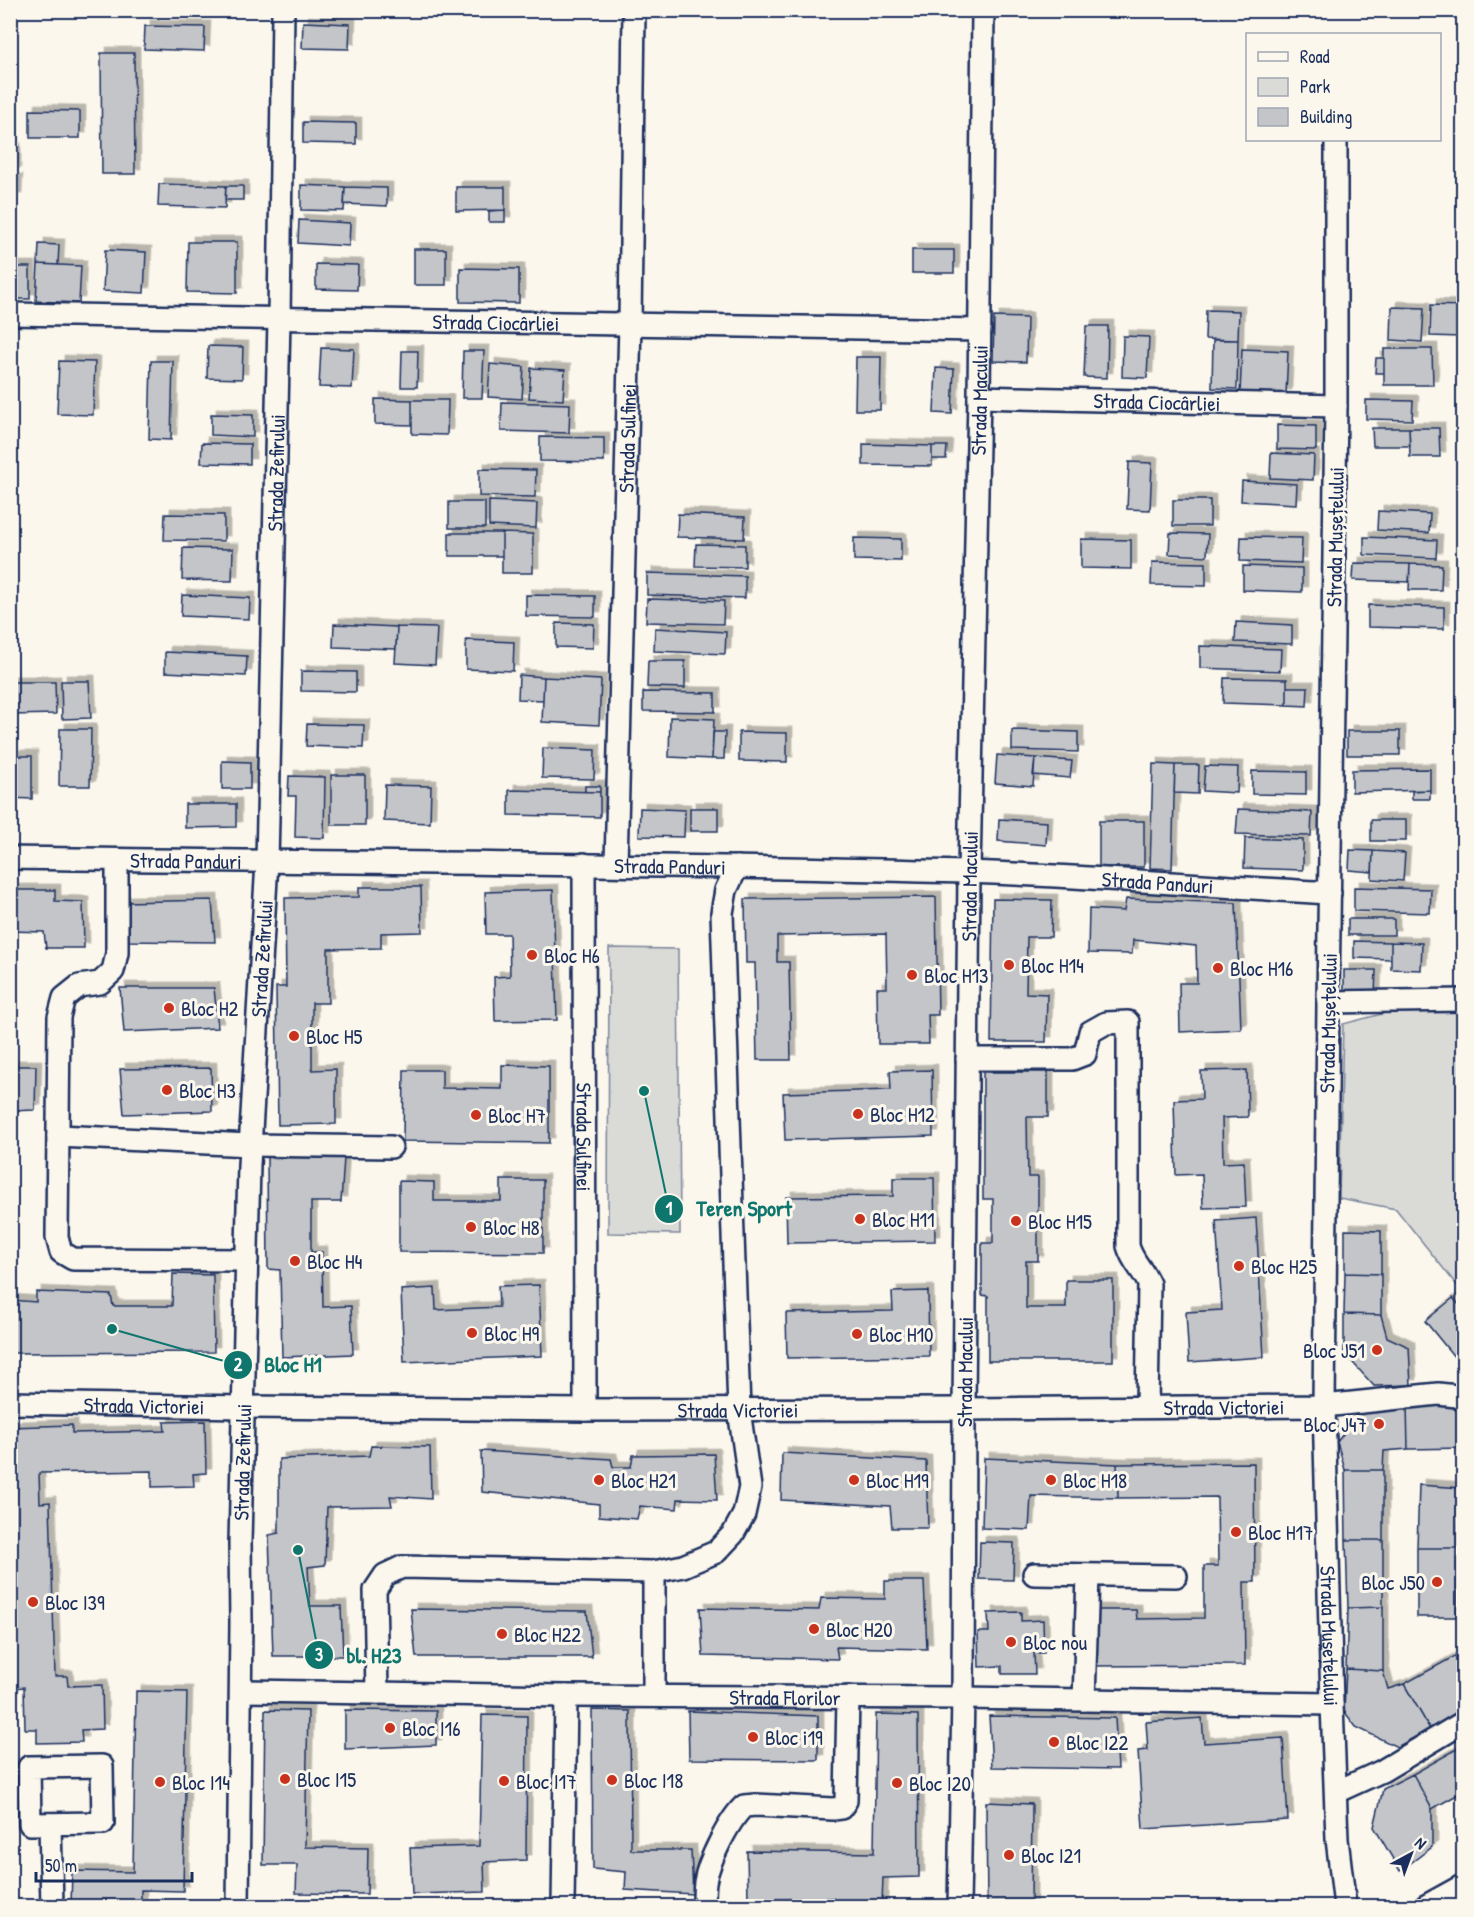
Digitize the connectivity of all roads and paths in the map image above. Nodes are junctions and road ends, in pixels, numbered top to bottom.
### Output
1 (283, 10) edge
2 (634, 10) edge
3 (983, 10) edge
4 (1336, 141) edge
5 (10, 314) edge
6 (279, 319) junction
7 (630, 323) junction
8 (980, 330) junction
9 (979, 397) junction
10 (1336, 406) junction
11 (10, 858) edge
12 (117, 860) junction
13 (267, 862) junction
14 (584, 864) junction
15 (616, 864) junction
16 (737, 867) junction
17 (969, 872) junction
18 (1330, 893) junction
19 (1464, 1000) edge
20 (1328, 1002) junction
21 (967, 1059) junction
22 (58, 1136) junction
23 (250, 1145) junction
24 (391, 1147) dead end
25 (247, 1260) junction
26 (1464, 1401) edge
27 (10, 1403) edge
28 (1324, 1406) junction
29 (244, 1407) junction
30 (1147, 1407) junction
31 (964, 1409) junction
32 (585, 1410) junction
33 (739, 1410) junction
34 (654, 1572) junction
35 (1034, 1574) dead end
36 (1088, 1575) junction
37 (1176, 1576) dead end
38 (241, 1691) junction
39 (376, 1693) junction
40 (566, 1696) junction
41 (654, 1696) junction
42 (848, 1697) junction
43 (963, 1698) junction
44 (1084, 1700) junction
45 (1332, 1704) junction
46 (1464, 1722) edge
47 (1336, 1792) junction
48 (50, 1824) dead end
49 (1464, 1885) edge
50 (51, 1906) edge
51 (238, 1906) edge
52 (563, 1906) edge
53 (704, 1906) edge
54 (959, 1906) edge
55 (1345, 1906) edge
56 (1426, 1906) edge

1 - 6 street, Strada Zefirului
2 - 7 street, Strada Sulfinei
3 - 8 street, Strada Macului
4 - 10 street, Strada Mușețelului
5 - 6 street, Strada Ciocârliei
6 - 7 street, Strada Ciocârliei
6 - 13 street, Strada Zefirului
7 - 8 street, Strada Ciocârliei
7 - 15 street, Strada Sulfinei
8 - 9 street, Strada Macului
9 - 10 street, Strada Ciocârliei
9 - 17 street, Strada Macului
10 - 18 street, Strada Mușețelului
11 - 12 street, Strada Panduri
12 - 13 street, Strada Panduri
12 - 22 street
13 - 14 street, Strada Panduri
13 - 23 street, Strada Zefirului
14 - 15 street, Strada Panduri
14 - 32 street, Strada Sulfinei
15 - 16 street, Strada Panduri
16 - 17 street, Strada Panduri
16 - 33 street
17 - 18 street, Strada Panduri
17 - 21 street, Strada Macului
18 - 20 street, Strada Mușețelului
19 - 20 street
20 - 28 street, Strada Mușețelului
21 - 30 street
21 - 31 street, Strada Macului
22 - 23 street
22 - 25 street
23 - 24 street
23 - 25 street, Strada Zefirului
25 - 29 street, Strada Zefirului
26 - 28 street, Strada Victoriei
27 - 29 street, Strada Victoriei
28 - 30 street, Strada Victoriei
28 - 45 street, Strada Mușețelului
29 - 32 street, Strada Victoriei
29 - 38 street, Strada Zefirului
30 - 31 street, Strada Victoriei
31 - 33 street, Strada Victoriei
31 - 43 street, Strada Macului
32 - 33 street, Strada Victoriei
33 - 34 street
34 - 39 street
34 - 41 street
35 - 36 street
36 - 37 street
36 - 44 street
38 - 39 street, Strada Florilor
38 - 51 street, Strada Zefirului
39 - 40 street, Strada Florilor
40 - 41 street, Strada Florilor
40 - 52 street
41 - 42 street, Strada Florilor
42 - 43 street, Strada Florilor
42 - 53 street
43 - 44 street, Strada Florilor
43 - 54 street, Strada Macului
44 - 45 street, Strada Florilor
45 - 47 street, Strada Mușețelului
46 - 47 street
47 - 55 street, Strada Mușețelului
48 - 50 street
49 - 56 street

